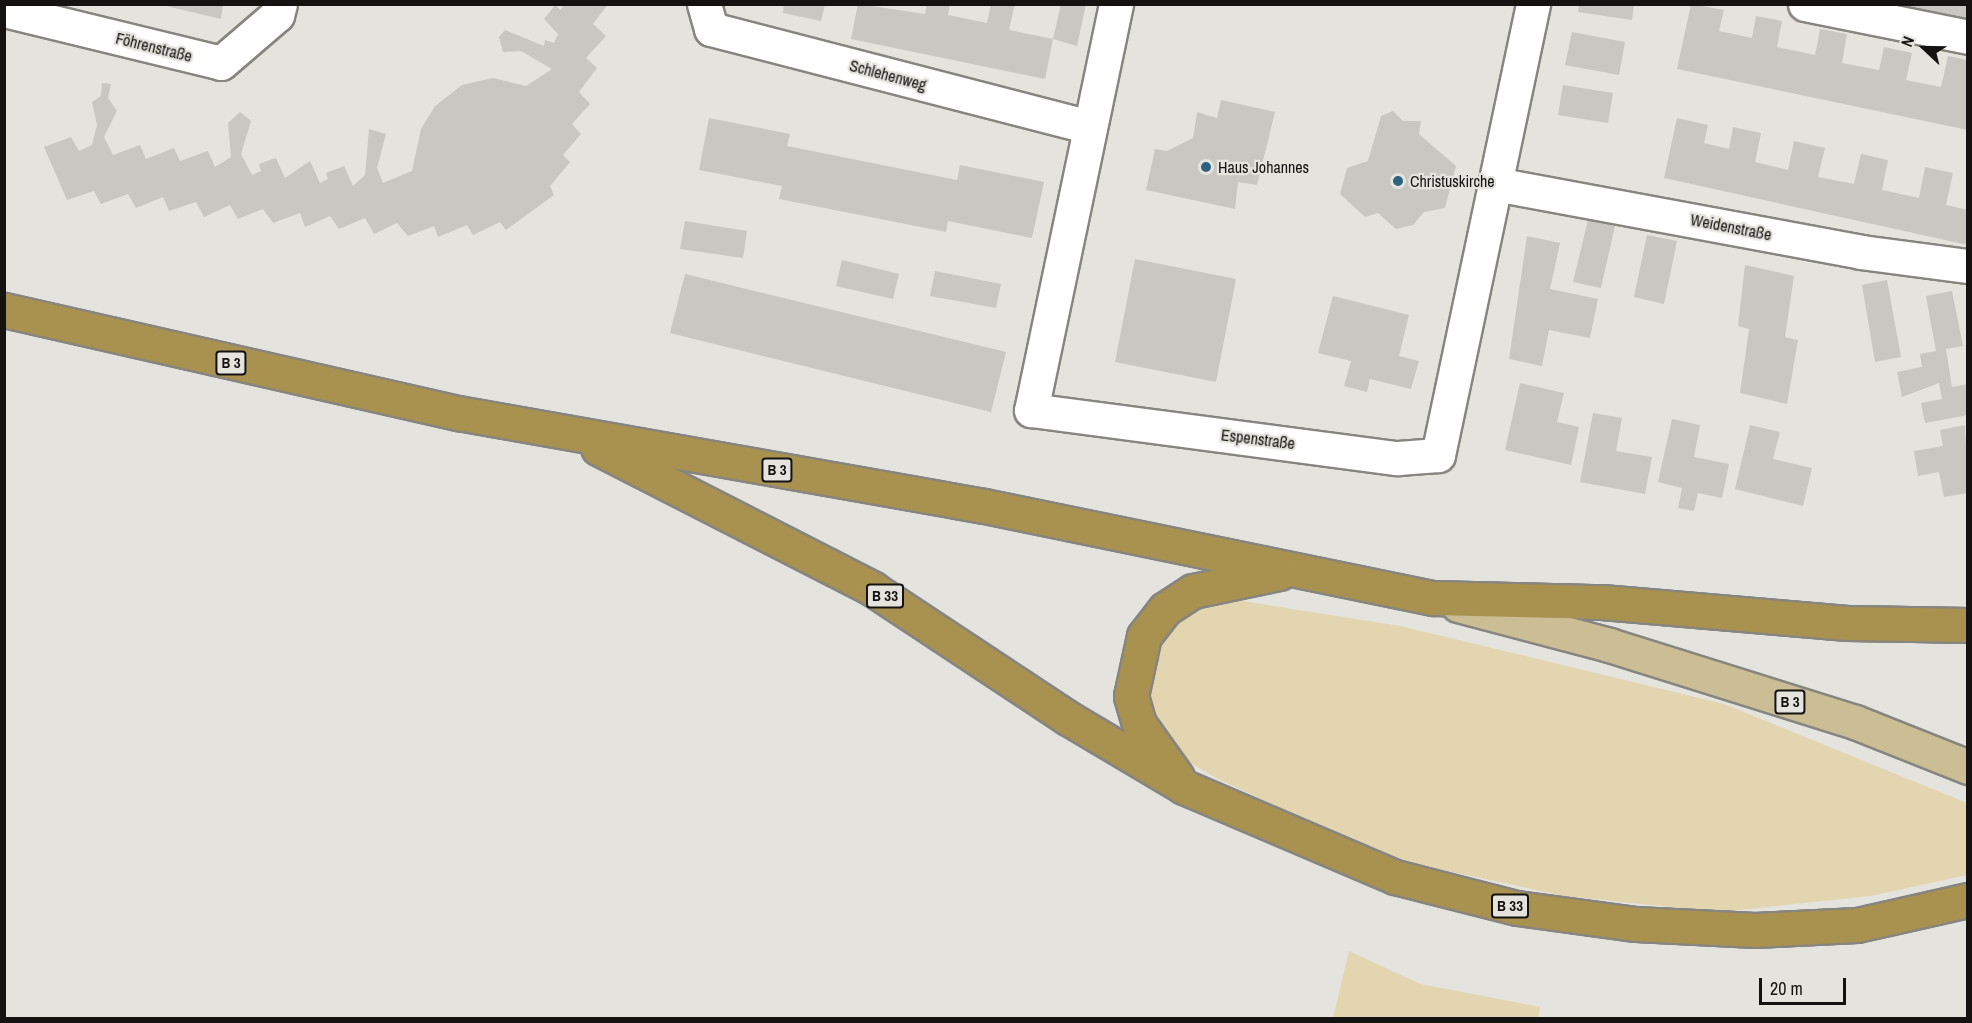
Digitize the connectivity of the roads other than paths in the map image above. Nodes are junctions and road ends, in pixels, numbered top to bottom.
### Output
1 (280, 4) edge
2 (704, 4) edge
3 (1116, 4) edge
4 (1533, 4) edge
5 (1805, 4) edge
6 (4, 10) edge
7 (1968, 37) edge
8 (1090, 127) junction
9 (1495, 184) junction
10 (1968, 266) edge
11 (4, 310) edge
12 (570, 434) junction
13 (1292, 570) junction
14 (1433, 598) junction
15 (1968, 625) edge
16 (1968, 767) edge
17 (1184, 787) junction
18 (1968, 900) edge

1 - 6 street, Föhrenstraße
2 - 8 street, Schlehenweg
3 - 8 street, Espenstraße
4 - 9 street, Espenstraße
5 - 7 street
8 - 9 street, Espenstraße
9 - 10 street, Weidenstraße
11 - 12 highway, B 3
12 - 13 highway, B 3
12 - 17 highway, B 33
13 - 14 highway, B 3
13 - 17 highway
14 - 15 highway
14 - 16 main road, B 3
17 - 18 highway, B 33

